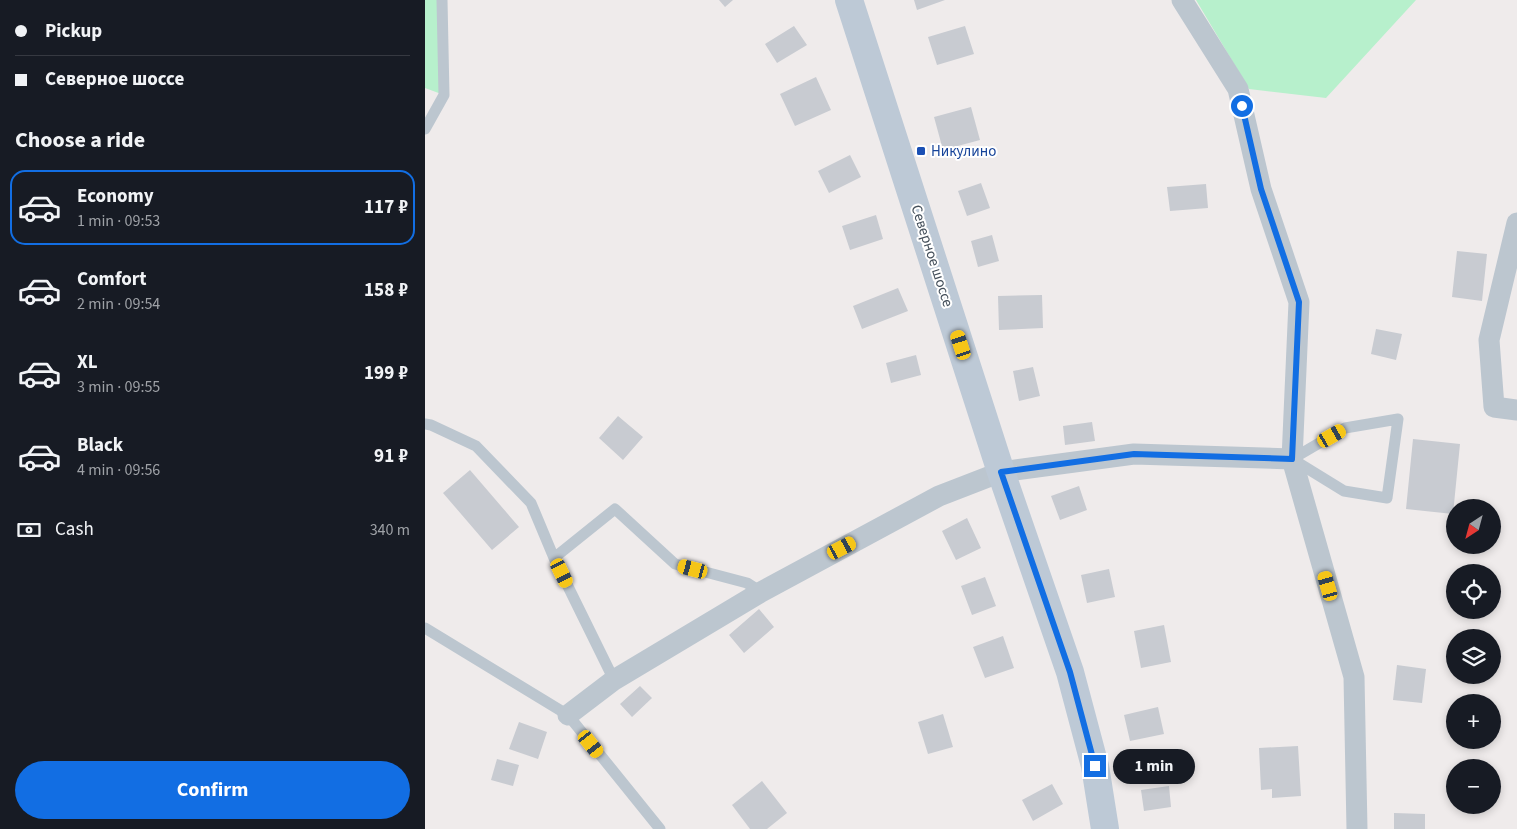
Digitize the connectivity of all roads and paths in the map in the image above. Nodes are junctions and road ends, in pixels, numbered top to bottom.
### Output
1 (442, 0) edge
2 (849, 0) edge
3 (1182, 0) edge
4 (425, 130) edge
5 (1517, 223) edge
6 (1517, 410) edge
7 (425, 424) edge
8 (1292, 459) junction
9 (1001, 472) junction
10 (554, 558) junction
11 (761, 592) junction
12 (425, 628) edge
13 (614, 680) junction
14 (569, 715) junction
15 (660, 829) edge
16 (1105, 829) edge
17 (1357, 829) edge

1 - 4 lane
2 - 9 main road, Северное шоссе
3 - 8 street
5 - 6 street
7 - 10 lane
8 - 8 lane
8 - 9 street
8 - 17 street
9 - 11 street
9 - 16 main road, Северное шоссе
10 - 11 lane
10 - 13 lane
11 - 13 street
12 - 14 lane
13 - 14 street
14 - 15 lane

